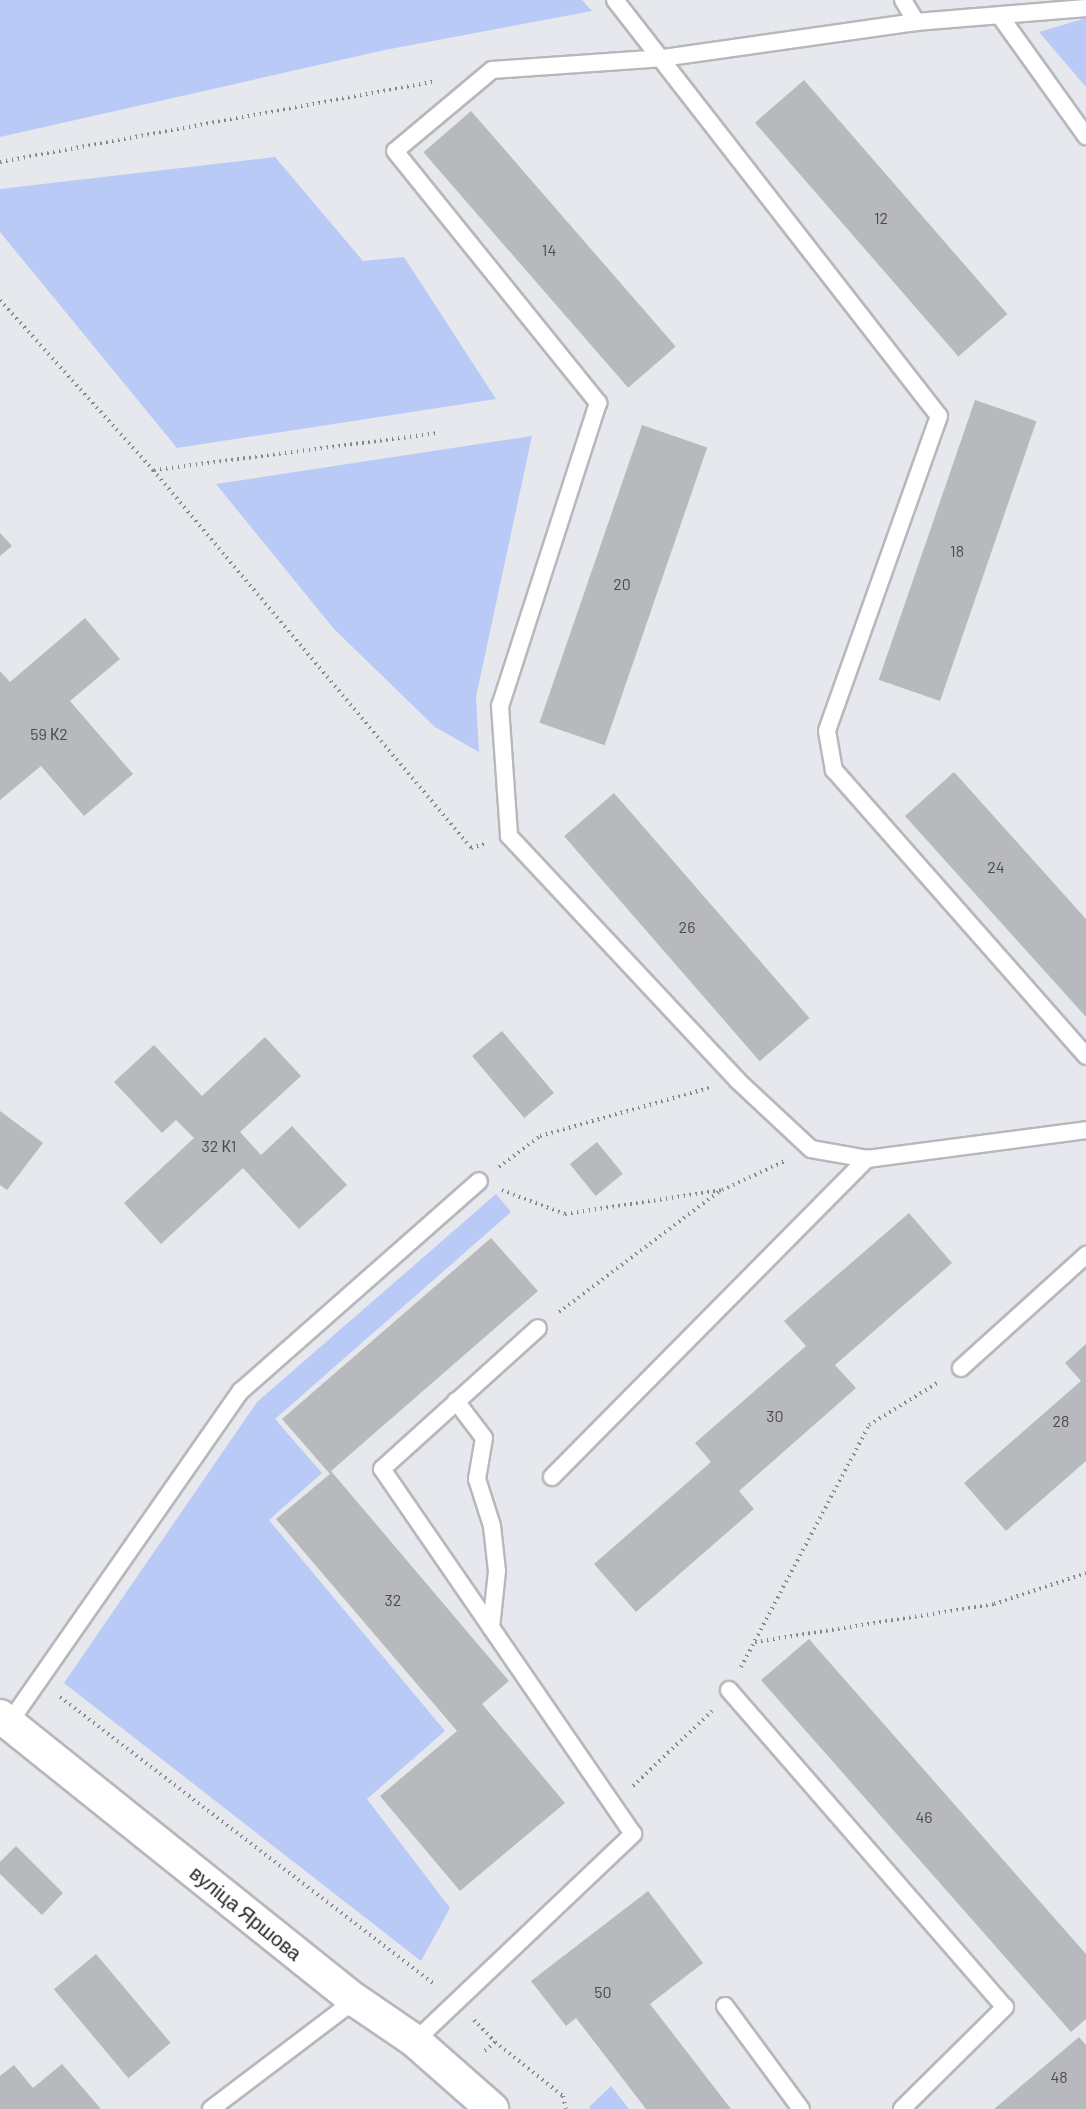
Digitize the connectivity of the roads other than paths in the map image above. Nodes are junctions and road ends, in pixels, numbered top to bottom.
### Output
1 (615, 0) edge
2 (903, 0) edge
3 (1086, 8) edge
4 (999, 16) junction
5 (916, 22) junction
6 (664, 58) junction
7 (1086, 136) edge
8 (1086, 1056) edge
9 (1086, 1130) edge
10 (867, 1159) junction
11 (479, 1181) road end
12 (1086, 1255) edge
13 (538, 1328) road end
14 (962, 1368) road end
15 (456, 1401) junction
16 (552, 1477) dead end
17 (491, 1628) junction
18 (729, 1690) road end
19 (10, 1714) edge
20 (355, 2000) junction
21 (725, 2006) dead end
22 (415, 2041) junction
23 (211, 2109) edge
24 (492, 2109) edge
25 (801, 2109) edge
26 (902, 2109) edge

1 - 6 lane
2 - 5 lane
3 - 4 lane
4 - 5 lane
4 - 7 lane
5 - 6 lane
6 - 8 lane
6 - 10 lane
9 - 10 lane
10 - 16 lane
11 - 19 lane
12 - 14 lane
13 - 15 lane
15 - 17 lane
15 - 17 lane
17 - 22 lane
18 - 26 lane
19 - 20 street, вуліца Яршова
20 - 22 street, вуліца Яршова
20 - 23 lane
21 - 25 lane
22 - 24 street, вуліца Яршова

